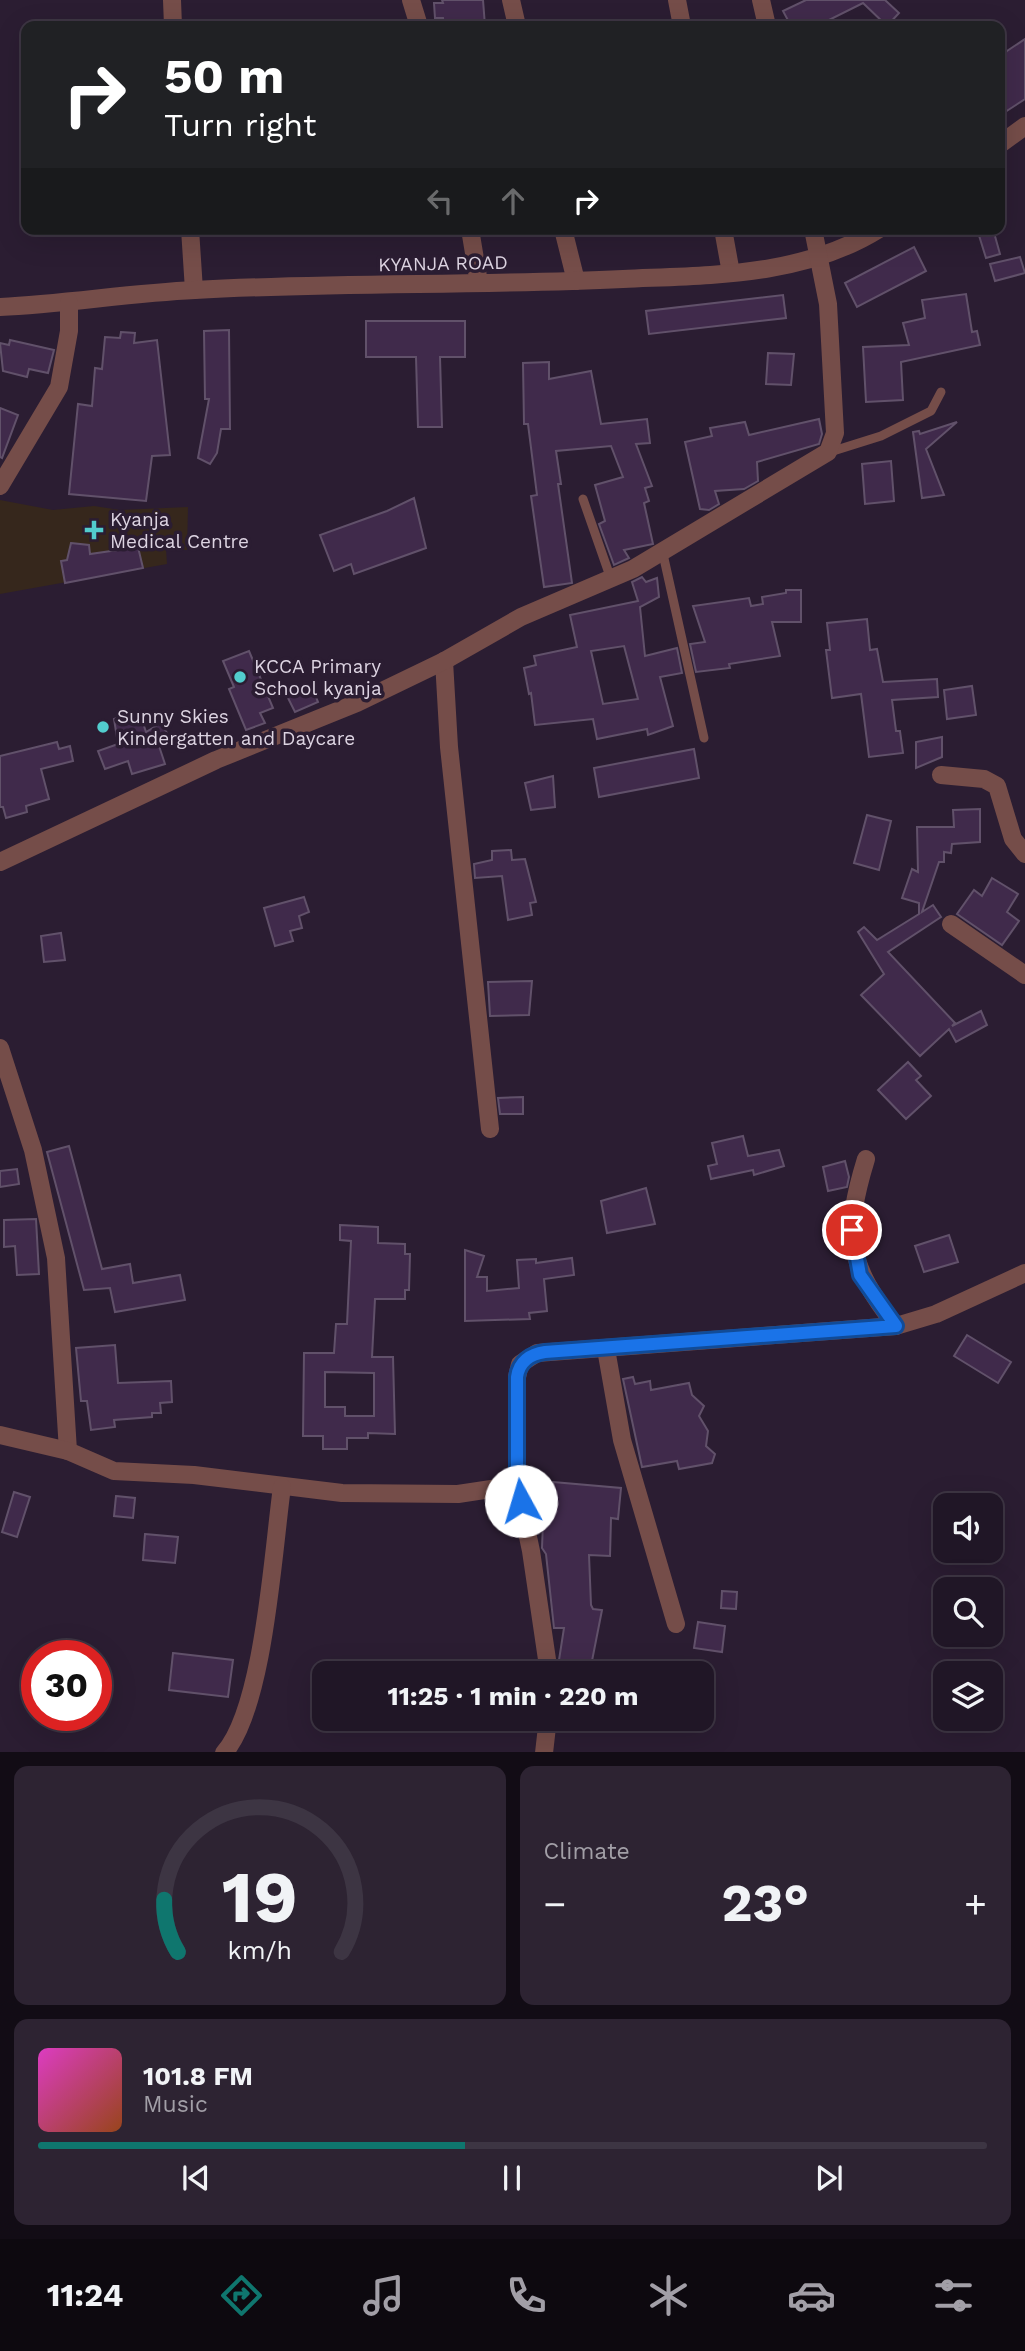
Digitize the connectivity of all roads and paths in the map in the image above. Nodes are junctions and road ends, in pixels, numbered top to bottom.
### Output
1 (172, 0) edge
2 (411, 0) edge
3 (511, 0) edge
4 (677, 0) edge
5 (761, 0) edge
6 (173, 21) edge
7 (417, 21) edge
8 (516, 21) edge
9 (681, 21) edge
10 (766, 21) edge
11 (1025, 126) edge
12 (1005, 141) edge
13 (190, 235) edge
14 (471, 235) edge
15 (564, 235) edge
16 (724, 235) edge
17 (814, 235) edge
18 (866, 235) edge
19 (819, 257) junction
20 (731, 273) junction
21 (576, 281) junction
22 (479, 284) junction
23 (194, 290) junction
24 (69, 302) junction
25 (0, 307) edge
26 (941, 393) dead end
27 (828, 452) junction
28 (0, 486) edge
29 (583, 499) dead end
30 (663, 554) junction
31 (611, 579) junction
32 (444, 661) junction
33 (704, 738) dead end
34 (941, 775) dead end
35 (1025, 854) edge
36 (0, 862) edge
37 (951, 924) dead end
38 (1025, 975) edge
39 (0, 1048) edge
40 (490, 1129) dead end
41 (866, 1159) dead end
42 (1025, 1273) edge
43 (896, 1326) junction
44 (606, 1349) junction
45 (0, 1435) edge
46 (68, 1451) junction
47 (517, 1485) junction
48 (282, 1487) junction
49 (676, 1624) dead end
50 (547, 1661) edge
51 (546, 1731) edge
52 (224, 1752) edge
53 (544, 1752) edge

1 - 6 street
2 - 7 street
3 - 8 street
4 - 9 street
5 - 10 street
11 - 12 street
13 - 23 street
14 - 22 street
15 - 21 street
16 - 20 street
17 - 19 street
18 - 19 street, KYANJA ROAD
19 - 20 street, KYANJA ROAD
19 - 27 street
20 - 21 street, KYANJA ROAD
21 - 22 street, KYANJA ROAD
22 - 23 street, KYANJA ROAD
23 - 24 street, KYANJA ROAD
24 - 25 street, KYANJA ROAD
24 - 28 street
26 - 27 lane
27 - 30 street
29 - 31 lane
30 - 31 street
30 - 33 lane
31 - 32 street
32 - 36 street
32 - 40 street
34 - 35 street
37 - 38 street
39 - 46 street
41 - 43 street
42 - 43 street
43 - 44 street
44 - 47 street
44 - 49 street
45 - 46 street
46 - 48 street
47 - 48 street
47 - 50 street
48 - 52 street
51 - 53 street

